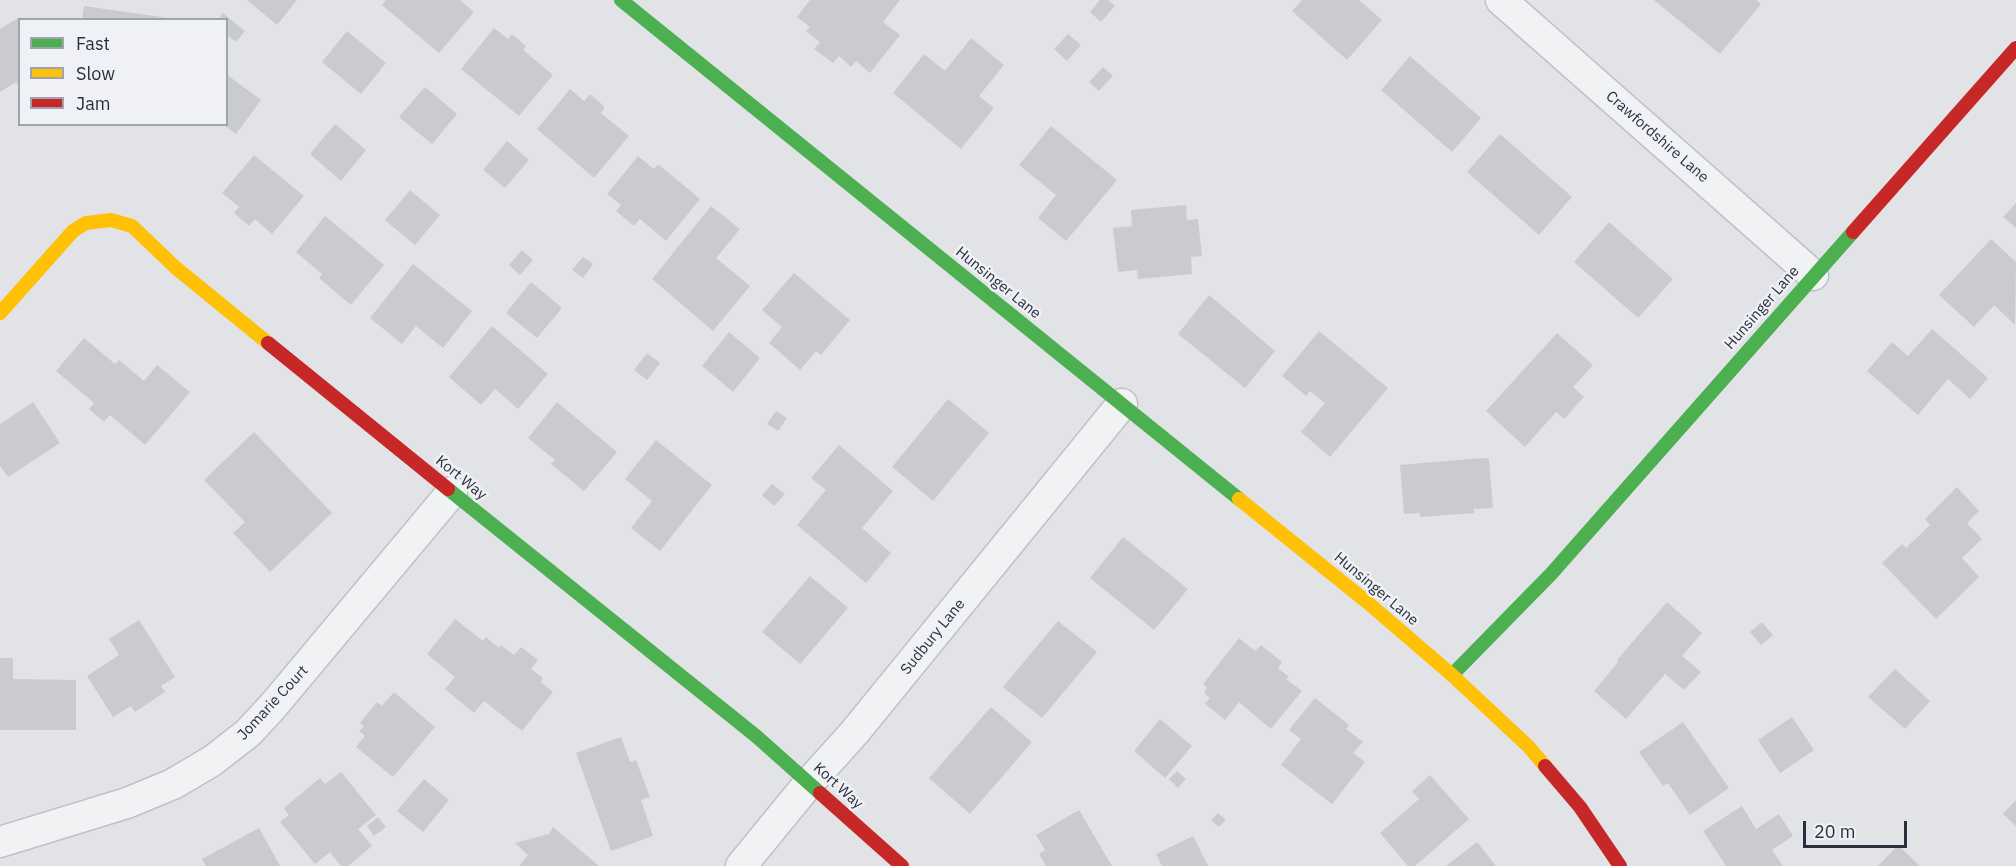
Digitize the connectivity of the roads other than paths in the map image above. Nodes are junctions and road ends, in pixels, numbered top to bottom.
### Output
1 (621, 0) edge
2 (1501, 0) edge
3 (2016, 48) edge
4 (1814, 275) junction
5 (0, 313) edge
6 (1122, 404) junction
7 (452, 492) junction
8 (1452, 675) junction
9 (809, 783) junction
10 (0, 842) edge
11 (741, 866) edge
12 (902, 866) edge
13 (1620, 866) edge

1 - 6 street, Hunsinger Lane
2 - 4 street, Crawfordshire Lane
3 - 4 street, Hunsinger Lane
4 - 8 street, Hunsinger Lane
5 - 7 street, Kort Way
6 - 8 street, Hunsinger Lane
6 - 9 street, Sudbury Lane
7 - 9 street, Kort Way
7 - 10 street, Jomarie Court
8 - 13 street
9 - 11 street, Sudbury Lane
9 - 12 street, Kort Way

